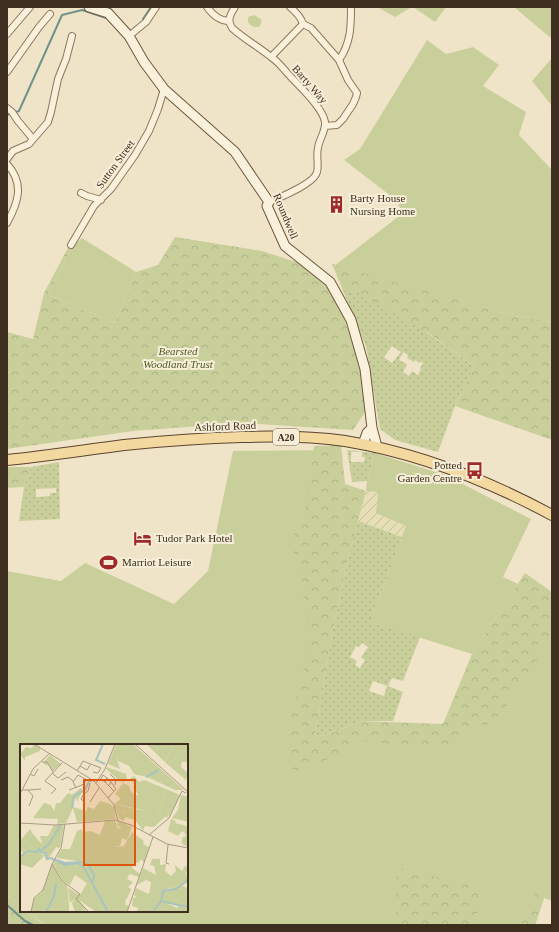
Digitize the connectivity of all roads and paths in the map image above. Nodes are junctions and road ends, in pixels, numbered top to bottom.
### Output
1 (30, 7) edge
2 (89, 7) edge
3 (156, 7) edge
4 (207, 7) edge
5 (235, 7) edge
6 (290, 7) edge
7 (351, 7) edge
8 (50, 14) dead end
9 (229, 21) junction
10 (303, 24) junction
11 (7, 34) edge
12 (72, 36) dead end
13 (129, 36) junction
14 (271, 57) junction
15 (339, 60) junction
16 (7, 72) edge
17 (164, 89) junction
18 (7, 108) edge
19 (325, 126) junction
20 (33, 139) junction
21 (7, 159) edge
22 (7, 164) edge
23 (81, 193) dead end
24 (101, 200) junction
25 (269, 202) junction
26 (7, 223) edge
27 (71, 245) dead end
28 (372, 428) junction
29 (363, 444) junction
30 (377, 447) junction
31 (7, 460) edge
32 (552, 515) edge

1 - 11 street
2 - 13 street, Roundwell
3 - 13 street
4 - 9 street, Barty Way
5 - 9 street
6 - 10 street
7 - 15 street
8 - 16 street
9 - 14 street, Barty Way
10 - 14 street
10 - 15 street
12 - 20 street
13 - 17 street, Roundwell
14 - 19 street, Barty Way
15 - 19 street
17 - 24 street, Sutton Street
17 - 25 street, Roundwell
18 - 20 street
19 - 25 street
20 - 21 street
22 - 26 street
23 - 24 street
24 - 27 street, Sutton Street
25 - 28 street, Roundwell
28 - 29 street
28 - 30 street, Roundwell
29 - 30 main road, Ashford Road / A20
29 - 31 main road, Ashford Road / A20
30 - 32 main road, Ashford Road / A20

